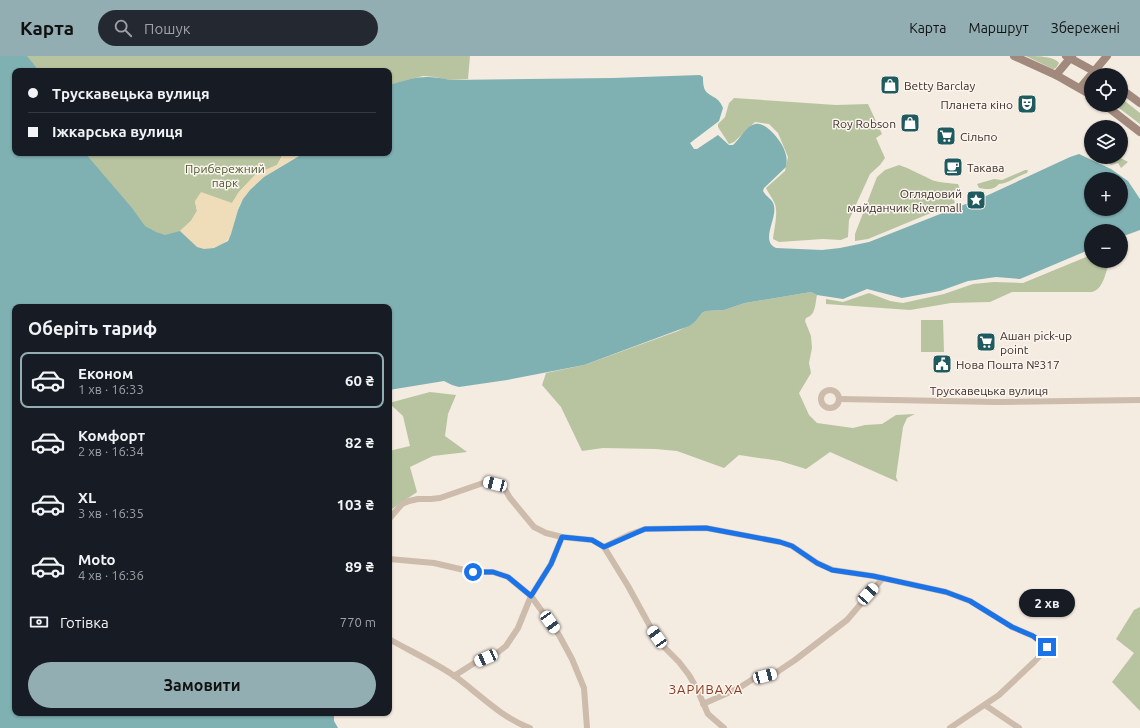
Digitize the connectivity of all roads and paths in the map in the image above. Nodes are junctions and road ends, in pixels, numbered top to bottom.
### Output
1 (1014, 56) edge
2 (1107, 56) edge
3 (1069, 57) edge
4 (1088, 68) edge
5 (1100, 68) edge
6 (1056, 75) junction
7 (1084, 84) edge
8 (1080, 88) junction
9 (1084, 91) edge
10 (1128, 94) edge
11 (1140, 103) edge
12 (1114, 112) edge
13 (1140, 132) edge
14 (839, 399) dead end
15 (1140, 400) edge
16 (392, 516) edge
17 (562, 537) junction
18 (604, 547) junction
19 (392, 559) edge
20 (883, 578) junction
21 (531, 596) junction
22 (1055, 640) dead end
23 (392, 641) edge
24 (1047, 647) junction
25 (454, 676) junction
26 (703, 704) junction
27 (985, 705) junction
28 (530, 728) edge
29 (587, 728) edge
30 (724, 728) edge
31 (950, 728) edge
32 (1019, 728) edge

1 - 6 main road
2 - 5 main road
3 - 4 main road
3 - 6 main road
6 - 8 main road
7 - 8 main road
8 - 9 main road
10 - 11 main road
12 - 13 main road
14 - 15 street, Трускавецька вулиця
16 - 17 street
17 - 18 street
17 - 21 street
18 - 20 street
18 - 26 street
19 - 21 street
20 - 24 street
20 - 26 street
21 - 25 street
21 - 29 street
22 - 24 street
23 - 25 street
24 - 27 street
25 - 28 street
26 - 30 street
27 - 31 street
27 - 32 street

